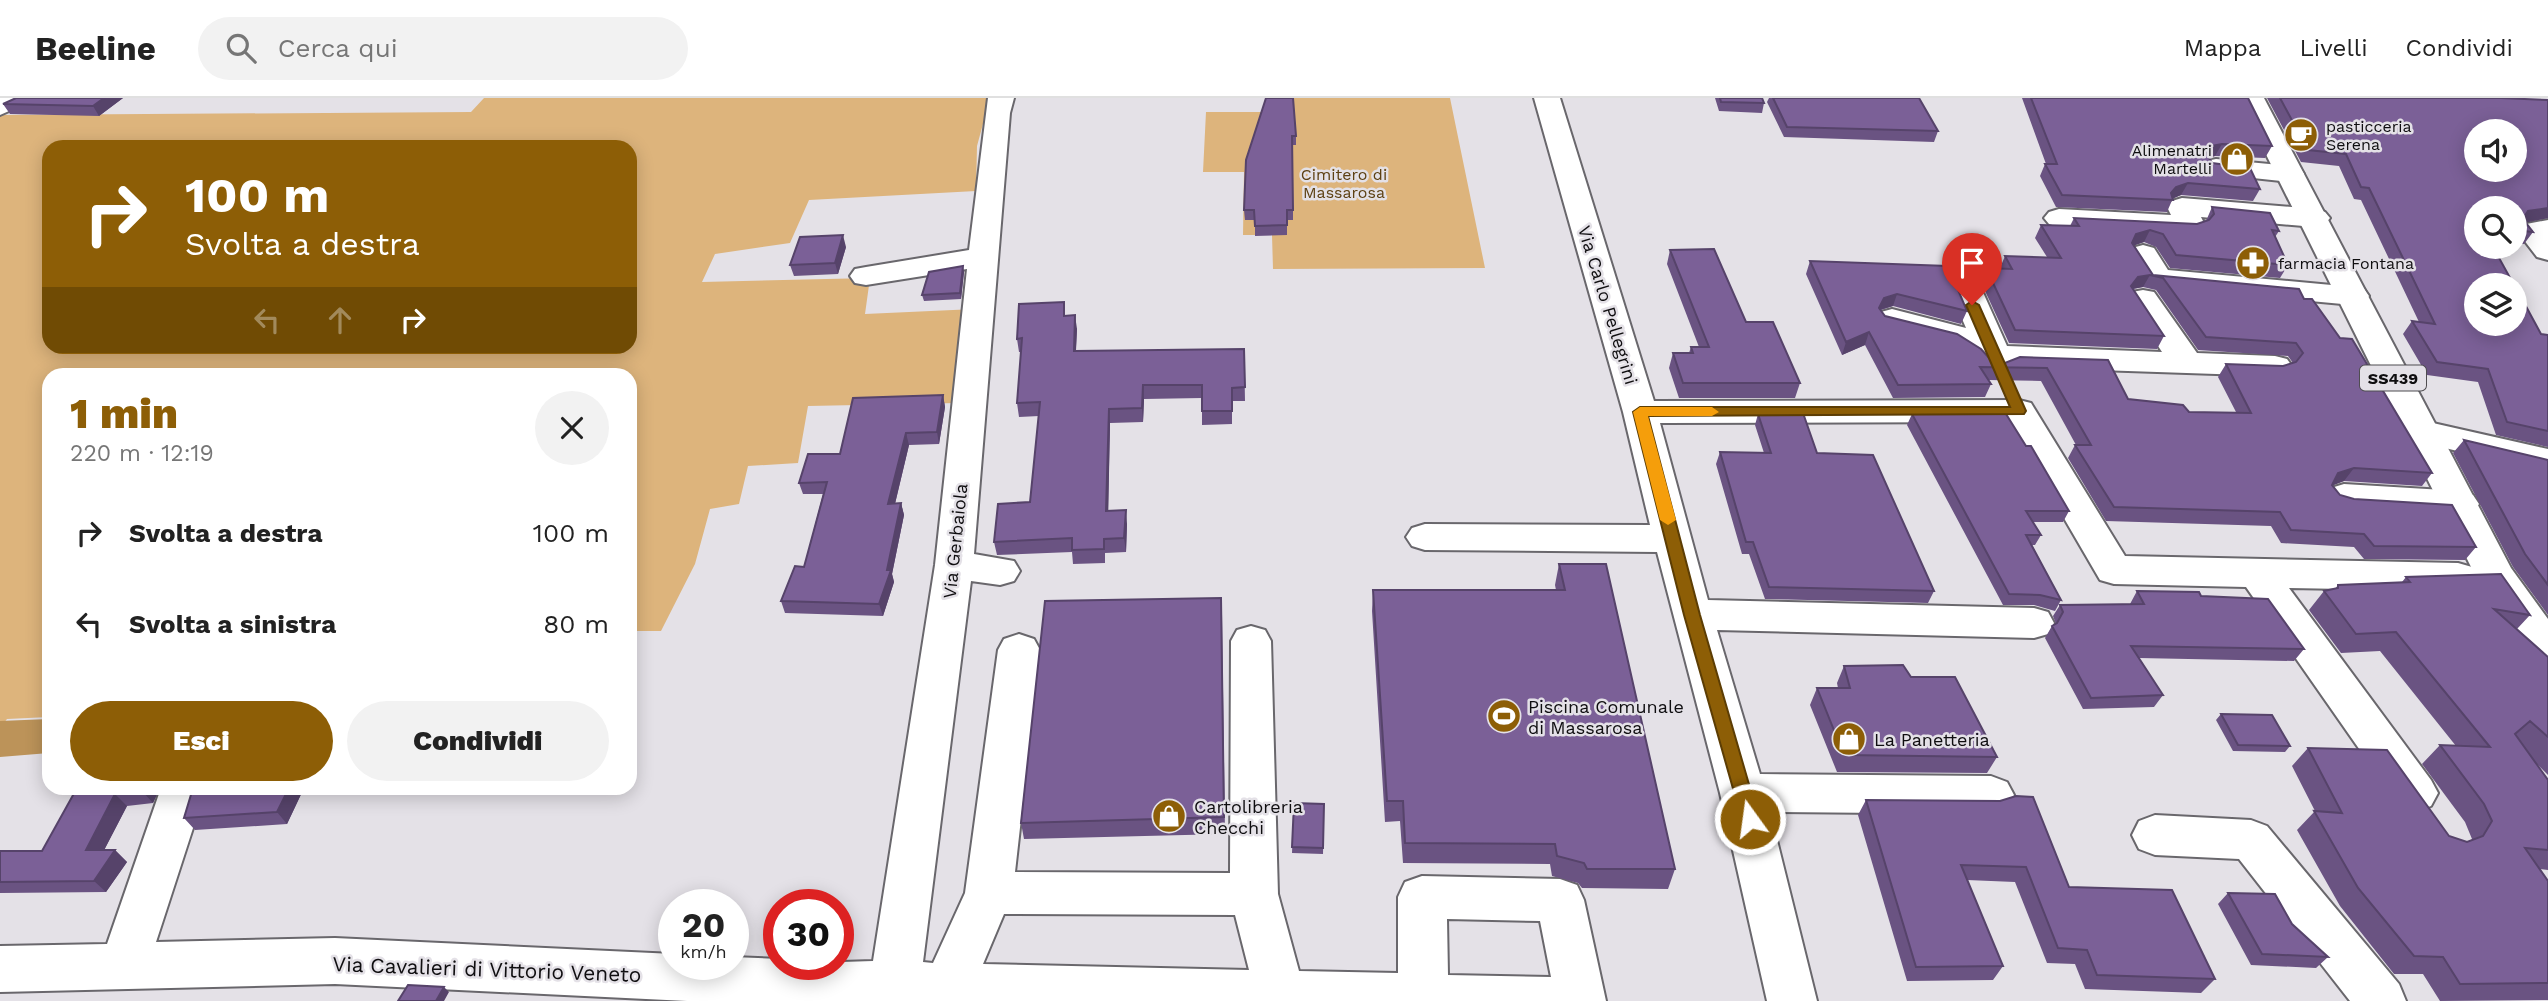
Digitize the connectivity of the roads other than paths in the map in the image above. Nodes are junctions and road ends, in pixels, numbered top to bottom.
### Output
1 (16, 98) edge
2 (1002, 98) edge
3 (1547, 98) edge
4 (2251, 98) edge
5 (0, 107) edge
6 (2216, 167) edge
7 (2290, 174) junction
8 (2059, 218) dead end
9 (2315, 219) junction
10 (2548, 229) edge
11 (2548, 251) edge
12 (2143, 254) edge
13 (984, 257) junction
14 (866, 276) dead end
15 (1961, 279) dead end
16 (2353, 296) junction
17 (2143, 299) edge
18 (1892, 319) edge
19 (2266, 350) edge
20 (1995, 356) junction
21 (2186, 362) junction
22 (2019, 411) junction
23 (1640, 412) junction
24 (2424, 432) junction
25 (2548, 461) edge
26 (2344, 497) edge
27 (2460, 504) junction
28 (1424, 537) dead end
29 (1673, 539) junction
30 (954, 565) junction
31 (1000, 571) dead end
32 (2258, 574) junction
33 (2495, 575) junction
34 (1692, 615) junction
35 (2034, 623) dead end
36 (1251, 641) dead end
37 (1019, 650) dead end
38 (2548, 650) edge
39 (1744, 793) junction
40 (181, 795) edge
41 (1991, 795) dead end
42 (2439, 827) edge
43 (2155, 835) dead end
44 (989, 893) junction
45 (1254, 894) junction
46 (124, 967) junction
47 (0, 970) edge
48 (895, 983) junction
49 (949, 984) junction
50 (775, 991) edge
51 (1279, 993) junction
52 (1423, 996) junction
53 (1562, 1001) edge
54 (1581, 1001) edge
55 (1792, 1001) edge
56 (2381, 1001) edge

1 - 5 street
2 - 13 street, Via Gerbaiola
3 - 23 street, Via Carlo Pellegrini
4 - 7 street, SS439
6 - 7 street
7 - 9 street, SS439
8 - 9 street
9 - 16 street, SS439
10 - 11 street
12 - 16 street
13 - 14 street
13 - 30 street, Via Gerbaiola
15 - 20 street
16 - 24 street, SS439
17 - 21 street
18 - 20 street
19 - 21 street
20 - 21 street
20 - 22 street
22 - 23 street
22 - 32 street
23 - 29 street, Via Carlo Pellegrini
24 - 25 street
24 - 27 street, SS439
26 - 27 street
27 - 33 street, SS439
28 - 29 street
29 - 34 street, Via Carlo Pellegrini
30 - 31 street
30 - 48 street, Via Gerbaiola
32 - 33 street
32 - 42 street
33 - 38 street, SS439
34 - 35 street
34 - 39 street, Via Carlo Pellegrini
36 - 45 street
37 - 44 street
39 - 41 street
39 - 55 street, Via Carlo Pellegrini
40 - 46 street
43 - 56 street
44 - 45 street
44 - 49 street
45 - 51 street
46 - 47 street, Via Cavalieri di Vittorio Veneto
46 - 50 street, Via Cavalieri di Vittorio Veneto
48 - 49 street, Via Cavalieri di Vittorio Veneto
48 - 50 street, Via Cavalieri di Vittorio Veneto
49 - 51 street, Via Cavalieri di Vittorio Veneto
51 - 52 street, Via Cavalieri di Vittorio Veneto
52 - 53 street, Via Cavalieri di Vittorio Veneto
52 - 54 street

